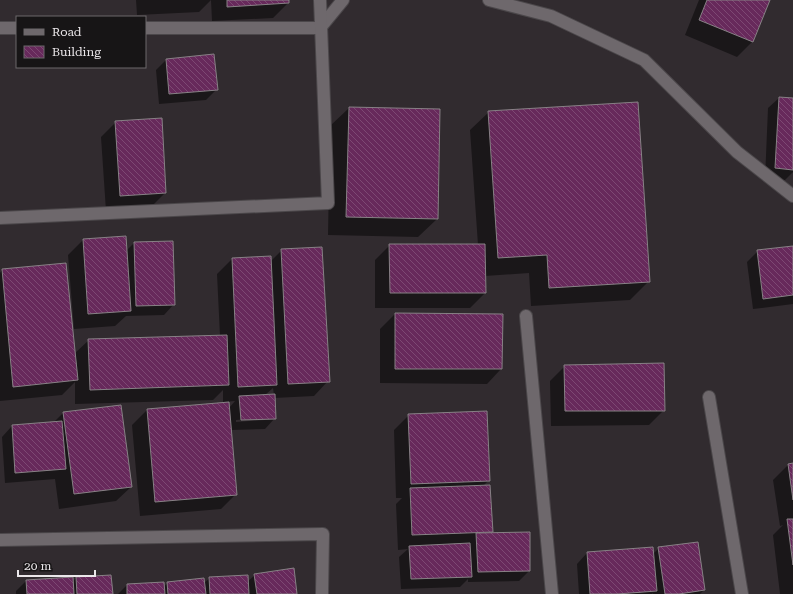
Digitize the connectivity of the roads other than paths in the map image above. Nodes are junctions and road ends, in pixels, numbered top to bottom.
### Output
1 (320, 0) edge
2 (343, 0) edge
3 (489, 0) edge
4 (0, 28) edge
5 (16, 28) edge
6 (146, 28) edge
7 (320, 28) junction
8 (793, 196) edge
9 (0, 218) edge
10 (526, 316) dead end
11 (709, 397) dead end
12 (0, 540) edge
13 (322, 594) edge
14 (552, 594) edge
15 (742, 594) edge

1 - 7 street
2 - 7 street
3 - 8 street
4 - 5 street
6 - 7 street
7 - 9 street
10 - 14 street
11 - 15 street
12 - 13 street

